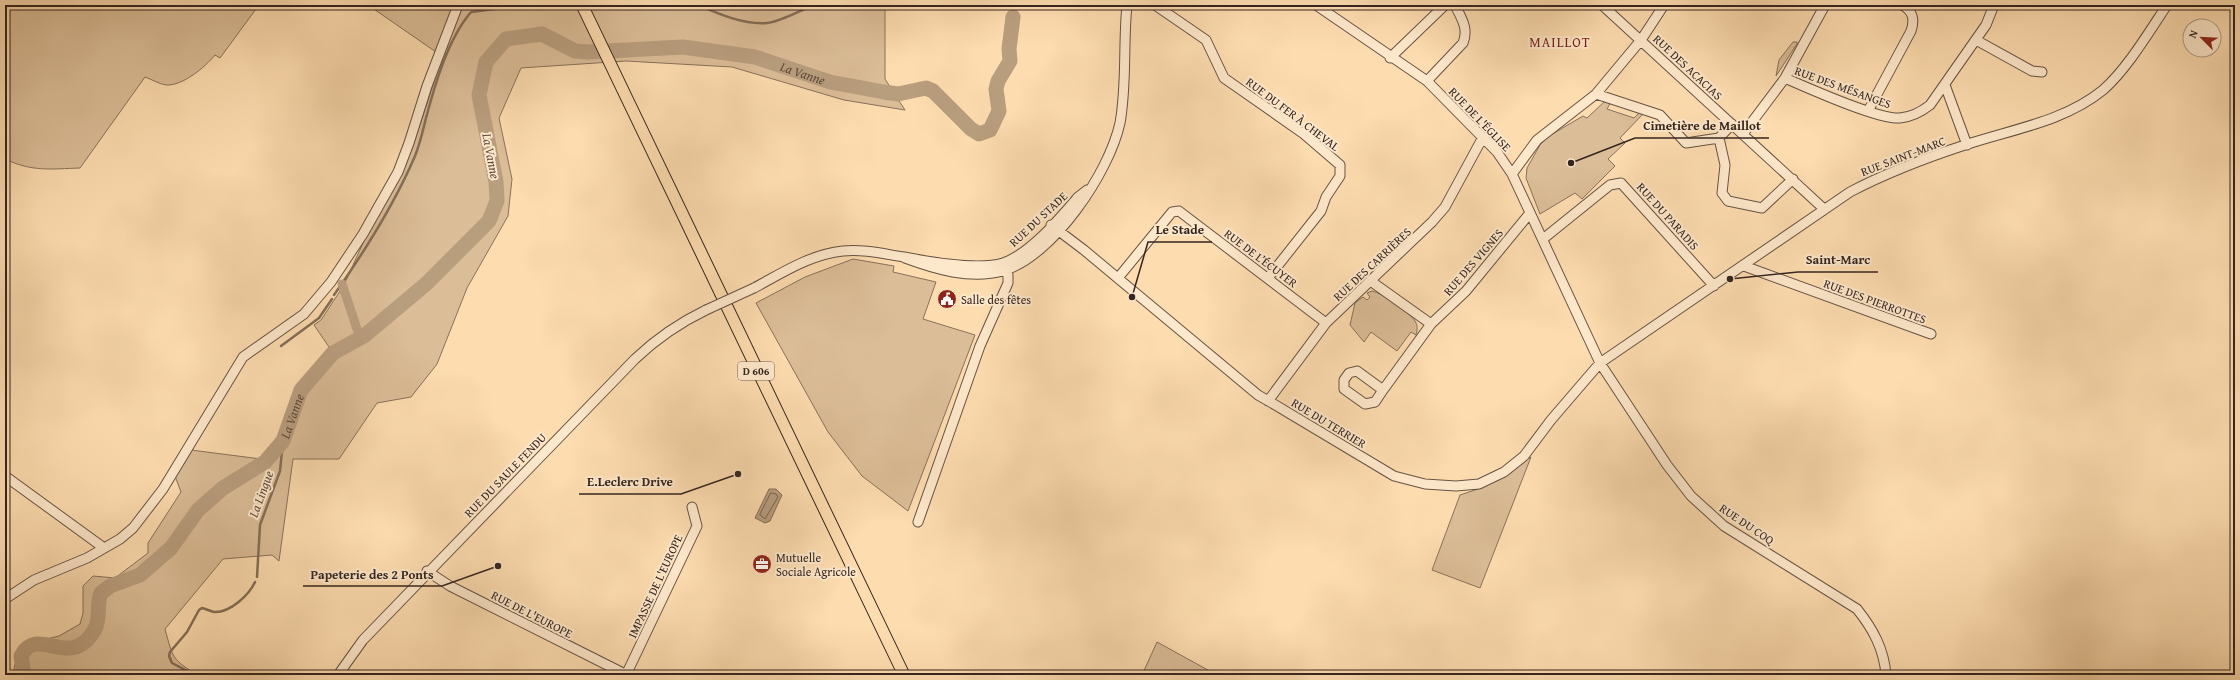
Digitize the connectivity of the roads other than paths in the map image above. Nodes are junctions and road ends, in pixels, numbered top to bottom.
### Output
1 (458, 5) edge
2 (582, 5) edge
3 (1127, 5) edge
4 (1155, 5) edge
5 (1316, 5) edge
6 (1445, 5) edge
7 (1455, 5) edge
8 (1602, 5) edge
9 (1664, 5) edge
10 (1825, 5) edge
11 (1902, 5) edge
12 (1994, 5) edge
13 (2167, 5) edge
14 (1641, 40) junction
15 (1976, 40) junction
16 (1390, 58) junction
17 (2042, 72) dead end
18 (1785, 78) junction
19 (1427, 81) junction
20 (1945, 85) junction
21 (1596, 94) junction
22 (1868, 111) junction
23 (1732, 124) junction
24 (1743, 134) junction
25 (1483, 137) junction
26 (1719, 138) junction
27 (1968, 144) junction
28 (1512, 174) junction
29 (1793, 178) junction
30 (1824, 209) junction
31 (1530, 213) junction
32 (1054, 228) junction
33 (1543, 239) junction
34 (1004, 266) junction
35 (1744, 266) junction
36 (1118, 278) junction
37 (1268, 278) junction
38 (1372, 282) junction
39 (1714, 286) junction
40 (754, 288) joint
41 (1326, 323) junction
42 (1431, 324) junction
43 (1931, 334) dead end
44 (1600, 363) junction
45 (1383, 390) dead end
46 (1268, 401) junction
47 (5, 476) edge
48 (692, 507) dead end
49 (918, 522) dead end
50 (104, 548) junction
51 (427, 571) junction
52 (5, 599) edge
53 (338, 675) edge
54 (627, 675) edge
55 (904, 675) edge
56 (1886, 675) edge

1 - 50 street
2 - 55 main road, D 606
3 - 32 street, RUE DU STADE
4 - 37 street, RUE DU FER À CHEVAL
5 - 16 street, RUE DE L'ÉGLISE
6 - 16 street
7 - 19 street
8 - 14 street, RUE DES ACACIAS
9 - 14 street
10 - 18 street
11 - 22 street
12 - 15 street, RUE DES MÉSANGES
13 - 27 street, RUE SAINT-MARC
14 - 21 street
14 - 23 street, RUE DES ACACIAS
15 - 17 street
15 - 20 street, RUE DES MÉSANGES
16 - 19 street, RUE DE L'ÉGLISE
18 - 22 street, RUE DES MÉSANGES
18 - 24 street
19 - 25 street, RUE DE L'ÉGLISE
20 - 22 street, RUE DES MÉSANGES
20 - 27 street
21 - 26 street
21 - 28 street
23 - 24 street, RUE DES ACACIAS
23 - 26 street
24 - 29 street, RUE DES ACACIAS
25 - 28 street, RUE DE L'ÉGLISE
25 - 38 street, RUE DES CARRIÈRES
26 - 29 street
27 - 30 street, RUE SAINT-MARC
28 - 31 street, RUE DE L'ÉGLISE
29 - 30 street, RUE DES ACACIAS
30 - 35 street, RUE SAINT-MARC
31 - 33 street, RUE DE L'ÉGLISE
31 - 42 street, RUE DES VIGNES
32 - 34 street, RUE DU STADE
32 - 36 street, RUE DU TERRIER
33 - 39 street, RUE DU PARADIS
33 - 44 street, RUE DE L'ÉGLISE
34 - 40 street, RUE DU STADE
34 - 49 street
35 - 39 street, RUE SAINT-MARC
35 - 43 street, RUE DES PIERROTTES
36 - 37 street, RUE DE L’ÉCUYER
36 - 46 street, RUE DU TERRIER
37 - 41 street, RUE DE L’ÉCUYER
38 - 41 street, RUE DES CARRIÈRES
38 - 42 street
39 - 44 street, RUE SAINT-MARC
40 - 51 street, RUE DU SAULE FENDU, bridge
41 - 46 street, RUE DES CARRIÈRES
42 - 45 street, RUE DES VIGNES
44 - 46 street, RUE DU TERRIER
44 - 56 street, RUE DU COQ
47 - 50 street
48 - 54 street, IMPASSE DE L'EUROPE
50 - 52 street
51 - 53 street, RUE DU SAULE FENDU
51 - 54 street, RUE DE L'EUROPE

